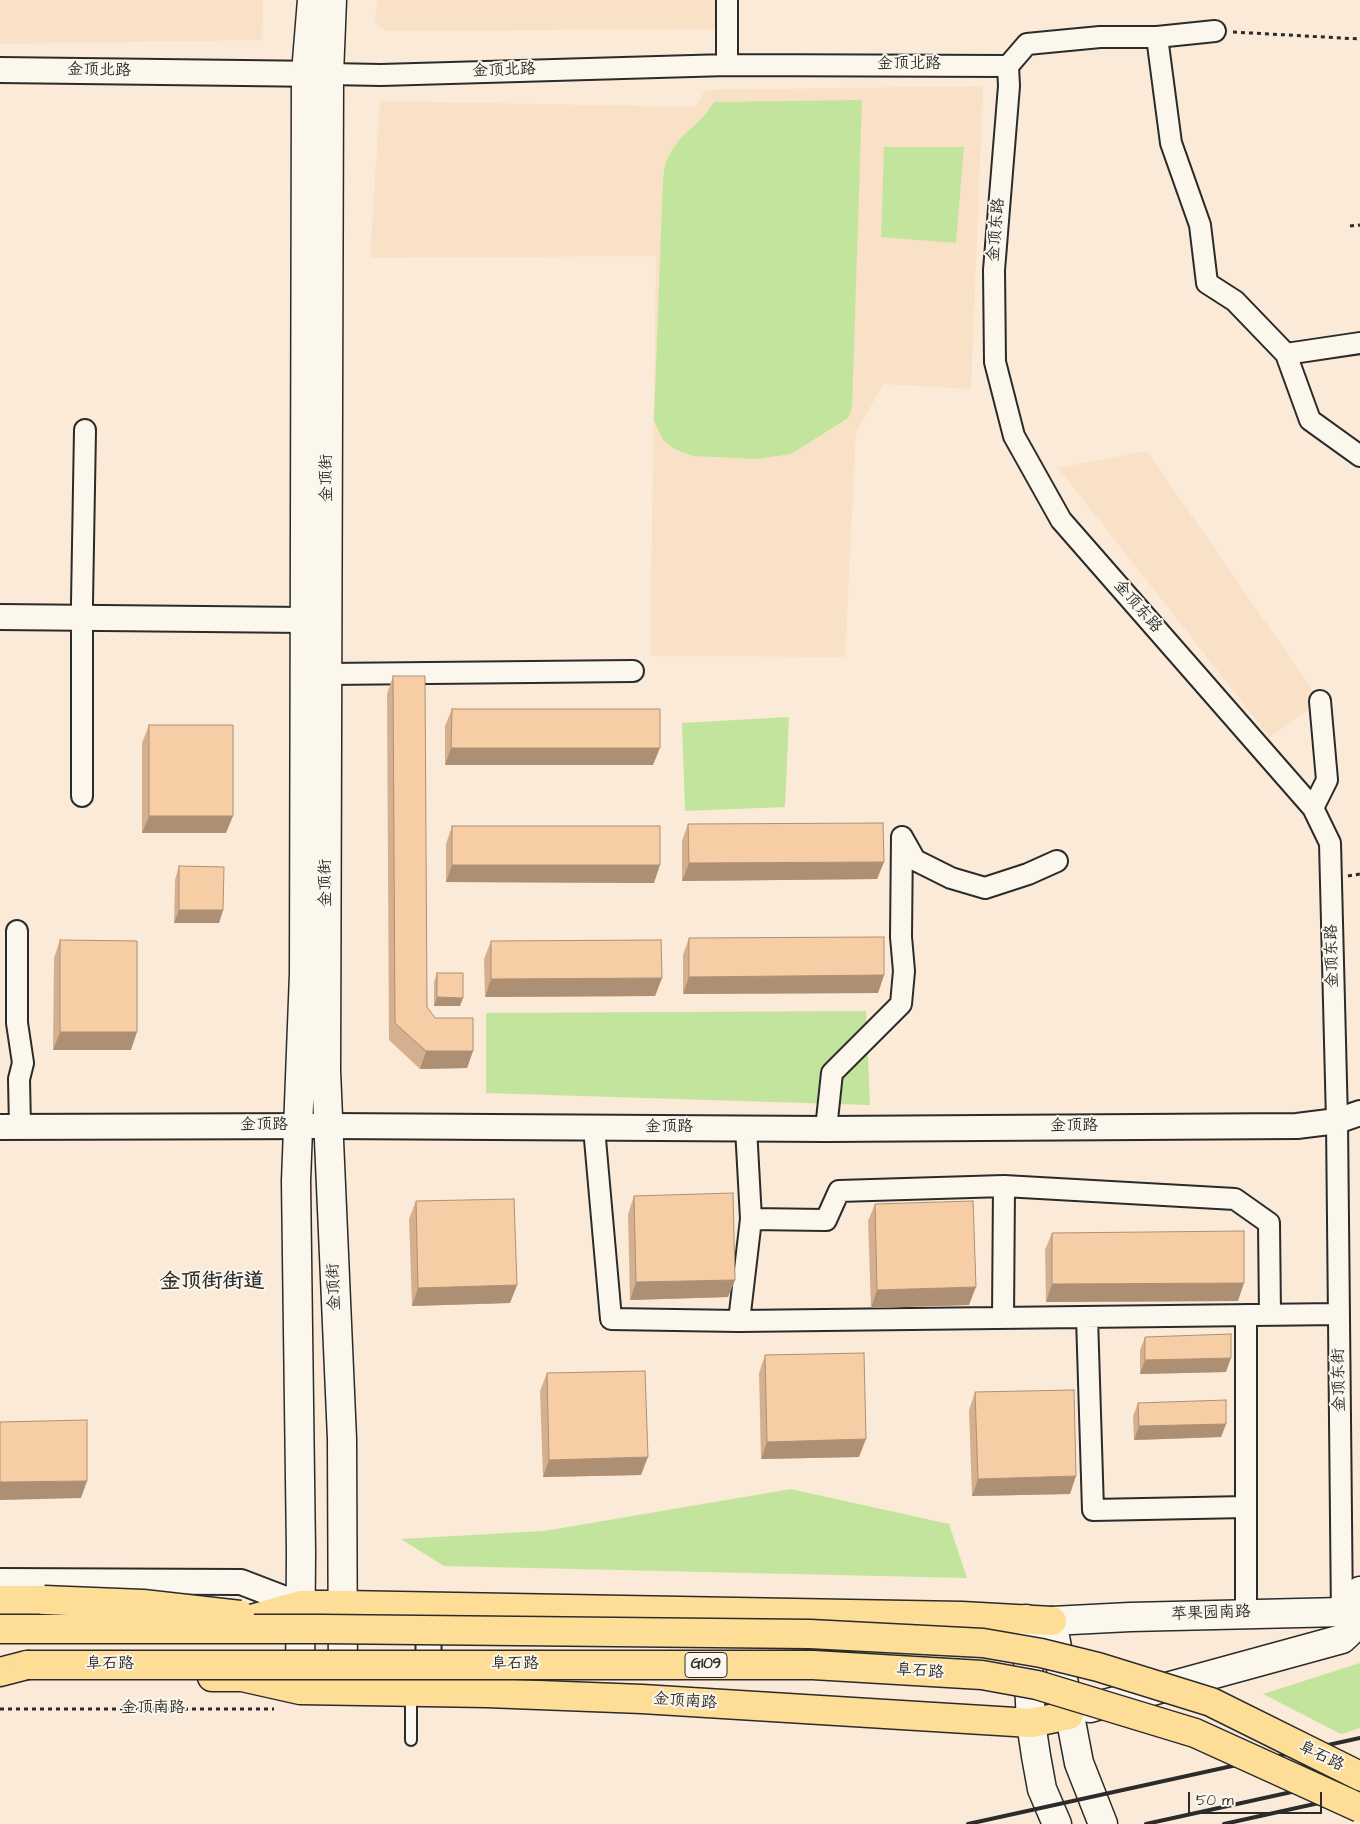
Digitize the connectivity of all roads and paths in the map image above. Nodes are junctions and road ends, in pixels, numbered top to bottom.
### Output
1 (312, 0) edge
2 (332, 0) edge
3 (727, 0) edge
4 (1215, 31) joint
5 (1157, 37) junction
6 (1360, 39) edge
7 (727, 65) junction
8 (1008, 66) junction
9 (0, 70) edge
10 (317, 73) junction
11 (1360, 225) edge
12 (1350, 226) dead end
13 (1360, 343) edge
14 (1286, 354) junction
15 (85, 430) dead end
16 (1360, 456) edge
17 (0, 617) edge
18 (82, 619) junction
19 (306, 620) junction
20 (633, 671) dead end
21 (328, 674) junction
22 (1320, 701) dead end
23 (82, 796) dead end
24 (1312, 808) junction
25 (1057, 861) dead end
26 (17, 931) dead end
27 (1360, 1113) edge
28 (1337, 1121) junction
29 (299, 1126) junction
30 (329, 1126) junction
31 (10, 1127) edge
32 (594, 1128) junction
33 (746, 1128) junction
34 (826, 1129) junction
35 (1004, 1186) junction
36 (751, 1219) junction
37 (1339, 1314) junction
38 (1246, 1315) junction
39 (1270, 1315) junction
40 (1087, 1317) junction
41 (1003, 1318) junction
42 (739, 1321) junction
43 (1246, 1508) junction
44 (4, 1589) edge
45 (1360, 1592) edge
46 (343, 1605) junction
47 (301, 1606) junction
48 (429, 1606) junction
49 (1246, 1613) junction
50 (1039, 1620) junction
51 (0, 1623) edge
52 (1348, 1625) edge
53 (0, 1629) edge
54 (322, 1629) junction
55 (0, 1665) edge
56 (27, 1665) junction
57 (0, 1672) edge
58 (0, 1676) edge
59 (300, 1690) junction
60 (343, 1691) junction
61 (420, 1692) junction
62 (0, 1709) edge
63 (1069, 1715) junction
64 (1031, 1723) junction
65 (411, 1740) dead end
66 (1360, 1776) edge
67 (1360, 1808) edge
68 (1057, 1824) edge
69 (1103, 1824) edge

1 - 10 main road
2 - 10 main road
3 - 7 street
4 - 5 street
4 - 6 path
5 - 8 street
5 - 14 street
7 - 8 street, 金顶北路
7 - 10 street, 金顶北路
8 - 24 street, 金顶东路
9 - 10 street, 金顶北路
10 - 19 main road, 金顶街
10 - 21 main road, 金顶街
11 - 12 path
13 - 14 street
14 - 16 street
15 - 18 street
17 - 18 street
18 - 19 street
18 - 23 street
19 - 29 main road, 金顶街
20 - 21 street
21 - 30 main road, 金顶街
22 - 24 street
24 - 28 street, 金顶东路
25 - 34 street
26 - 31 street
27 - 28 street, 金顶路
28 - 34 street, 金顶路
28 - 37 street, 金顶东街
29 - 30 street, 金顶路
29 - 31 street, 金顶路
29 - 47 main road, 金顶街
30 - 32 street, 金顶路
30 - 46 main road, 金顶街
32 - 33 street, 金顶路
32 - 42 street
33 - 34 street, 金顶路
33 - 36 street
35 - 36 street
35 - 39 street
35 - 41 street
36 - 42 street
37 - 39 street
37 - 52 street, 金顶东街
38 - 39 street
38 - 40 street
38 - 43 street
40 - 41 street
40 - 43 street
41 - 42 street
43 - 49 street
44 - 47 street
44 - 54 main road, bridge
45 - 52 main road
46 - 47 main road
46 - 48 main road
46 - 60 main road, 金顶街
47 - 51 main road
47 - 59 main road, 金顶街
48 - 50 main road
48 - 61 street
49 - 50 main road, 苹果园南路
49 - 52 main road, 苹果园南路
50 - 63 main road
50 - 64 main road
52 - 63 main road
53 - 54 main road, 阜石路, bridge
54 - 66 main road, 阜石路 / G109, bridge
55 - 56 main road, 阜石路
56 - 57 main road
56 - 67 main road, 阜石路 / G109, bridge
58 - 59 main road, 金顶南路
59 - 60 main road, 金顶南路
59 - 62 path, 金顶南路
60 - 61 main road, 金顶南路
61 - 64 main road, 金顶南路
61 - 65 lane
63 - 64 main road, 金顶南路
63 - 69 main road
64 - 68 main road

